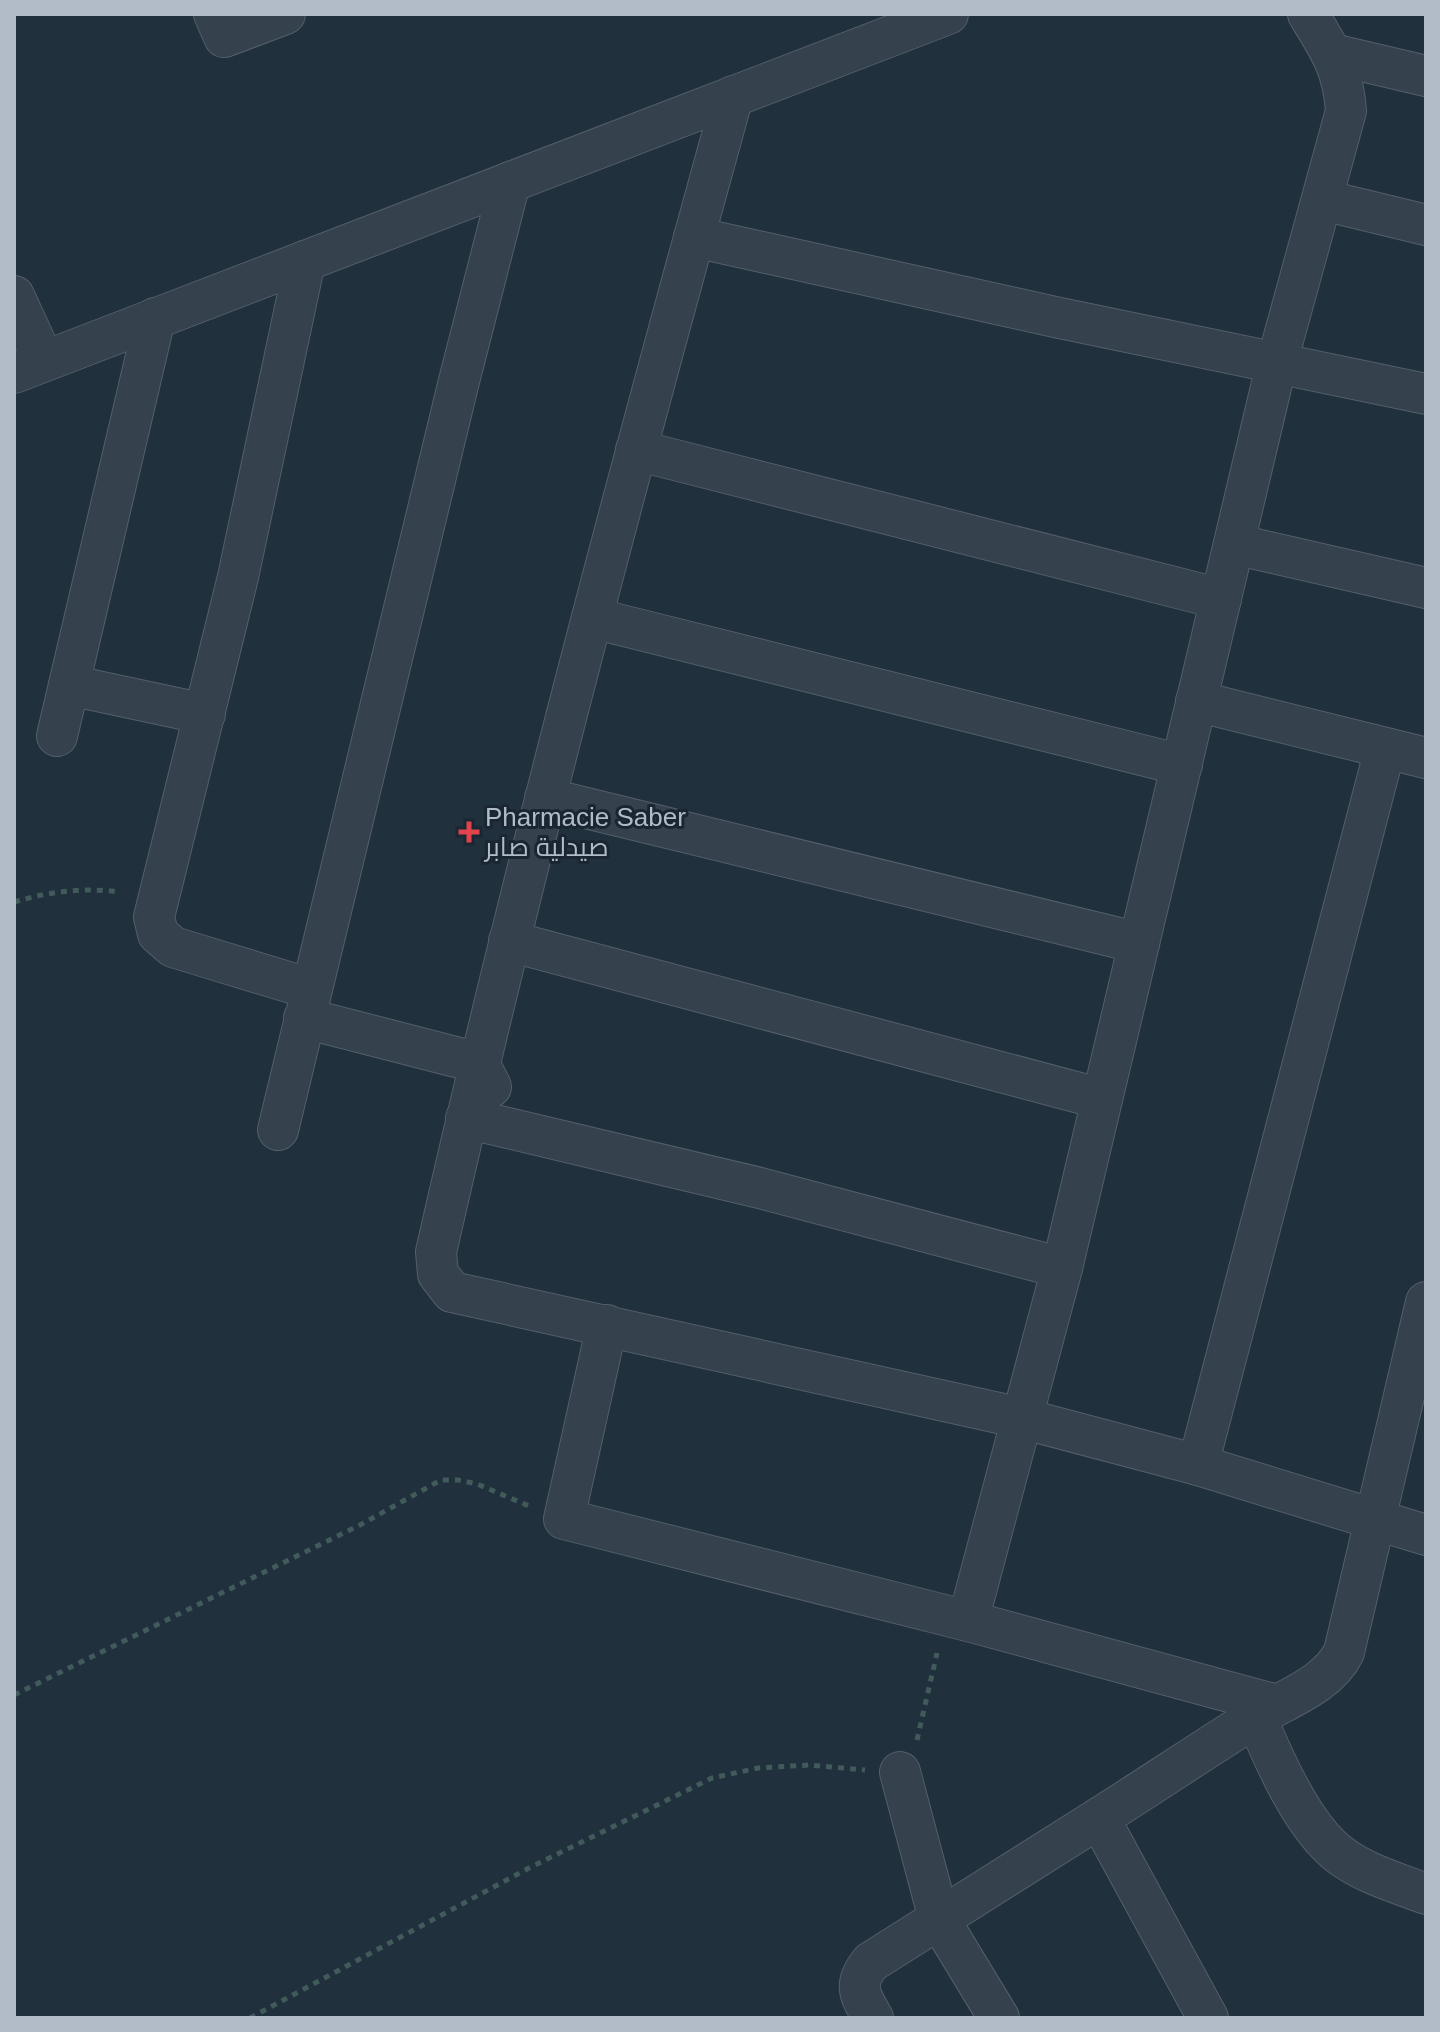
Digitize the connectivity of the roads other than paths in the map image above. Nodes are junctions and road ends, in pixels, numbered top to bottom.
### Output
1 (214, 14) edge
2 (285, 14) edge
3 (948, 14) edge
4 (1308, 14) edge
5 (1332, 54) junction
6 (1426, 76) edge
7 (733, 96) junction
8 (510, 182) junction
9 (1323, 200) junction
10 (1426, 225) edge
11 (694, 237) junction
12 (305, 261) junction
13 (14, 296) edge
14 (155, 318) junction
15 (1277, 362) junction
16 (29, 367) edge
17 (1426, 394) edge
18 (636, 450) junction
19 (1234, 544) junction
20 (1426, 588) edge
21 (1221, 599) junction
22 (593, 618) junction
23 (69, 685) junction
24 (1196, 701) junction
25 (205, 714) junction
26 (57, 736) dead end
27 (1385, 749) junction
28 (1426, 758) edge
29 (1182, 765) junction
30 (545, 798) junction
31 (509, 941) junction
32 (1139, 943) junction
33 (308, 1003) junction
34 (479, 1063) junction
35 (1102, 1099) junction
36 (466, 1118) junction
37 (510, 1129) junction
38 (278, 1130) dead end
39 (1062, 1268) junction
40 (1426, 1302) edge
41 (607, 1325) junction
42 (1021, 1418) junction
43 (1198, 1465) junction
44 (1374, 1519) junction
45 (1426, 1535) edge
46 (957, 1618) junction
47 (1266, 1711) junction
48 (900, 1772) road end
49 (1099, 1818) junction
50 (1426, 1894) edge
51 (939, 1919) junction
52 (1215, 2014) edge
53 (873, 2018) edge
54 (999, 2018) edge

1 - 2 street
3 - 7 street
4 - 5 street
5 - 6 street
5 - 9 street
7 - 8 street
7 - 11 street
8 - 12 street
8 - 33 street
9 - 10 street
9 - 15 street
11 - 15 street
11 - 18 street
12 - 14 street
12 - 25 street
13 - 16 street
14 - 16 street
14 - 23 street
15 - 17 street
15 - 19 street
18 - 21 street
18 - 22 street
19 - 20 street
19 - 21 street
21 - 24 street
22 - 29 street
22 - 30 street
23 - 25 street
23 - 26 street
24 - 27 street
24 - 29 street
25 - 33 street
27 - 28 street
27 - 43 street
29 - 32 street
30 - 31 street
30 - 32 street
31 - 34 street
31 - 35 street
32 - 35 street
33 - 34 street
33 - 38 street
34 - 36 street
34 - 37 street
35 - 39 street
36 - 37 street
36 - 41 street
37 - 39 street
39 - 42 street
40 - 44 street
41 - 42 street
41 - 46 street
42 - 43 street
42 - 46 street
43 - 44 street
44 - 45 street
44 - 47 street
46 - 47 street
47 - 49 street
47 - 50 street
48 - 51 street
49 - 51 street
49 - 52 street
51 - 53 street
51 - 54 street

